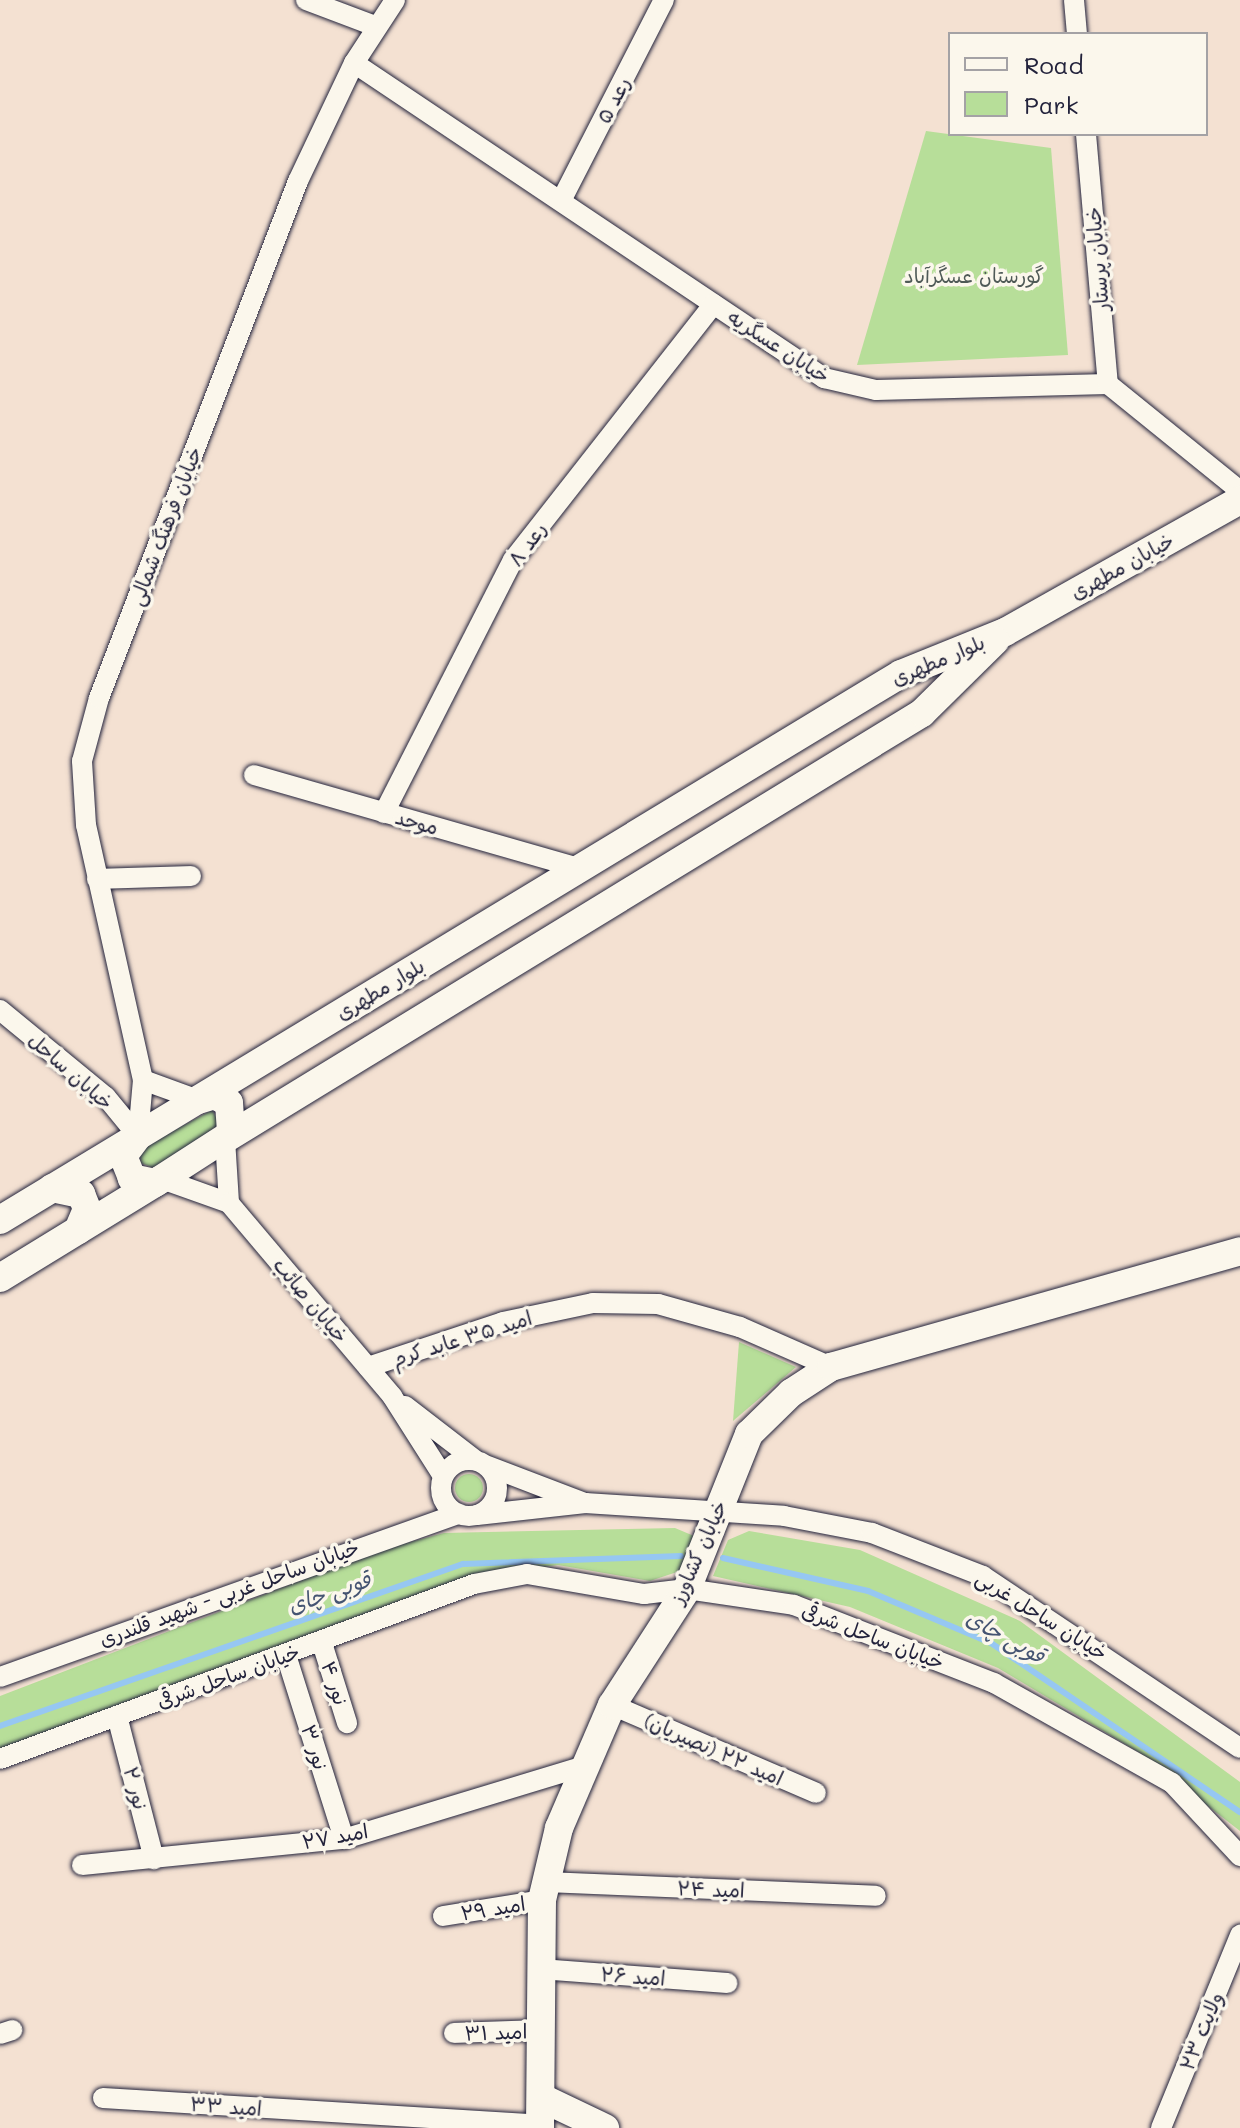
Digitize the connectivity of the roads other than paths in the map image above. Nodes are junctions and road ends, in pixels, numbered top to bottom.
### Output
1 (306, 0) edge
2 (395, 0) edge
3 (664, 0) edge
4 (1074, 0) edge
5 (375, 26) junction
6 (1077, 32) edge
7 (354, 63) junction
8 (1086, 136) edge
9 (562, 199) junction
10 (714, 304) junction
11 (1108, 384) junction
12 (1240, 491) edge
13 (1240, 500) edge
14 (1005, 632) junction
15 (878, 688) junction
16 (901, 726) junction
17 (254, 775) dead end
18 (384, 813) junction
19 (579, 868) junction
20 (191, 876) dead end
21 (97, 879) junction
22 (0, 1010) edge
23 (277, 1052) junction
24 (143, 1080) junction
25 (301, 1092) junction
26 (198, 1100) junction
27 (138, 1136) junction
28 (225, 1139) junction
29 (162, 1179) junction
30 (52, 1188) junction
31 (229, 1203) junction
32 (0, 1220) edge
33 (78, 1230) junction
34 (1240, 1251) edge
35 (0, 1278) edge
36 (368, 1367) junction
37 (831, 1367) junction
38 (392, 1396) junction
39 (481, 1463) junction
40 (443, 1476) junction
41 (585, 1503) junction
42 (468, 1515) junction
43 (719, 1515) junction
44 (687, 1589) junction
45 (322, 1643) junction
46 (286, 1655) junction
47 (0, 1677) edge
48 (612, 1705) junction
49 (117, 1716) junction
50 (347, 1723) dead end
51 (1240, 1748) edge
52 (0, 1759) edge
53 (581, 1767) junction
54 (816, 1793) dead end
55 (344, 1839) junction
56 (1240, 1856) edge
57 (154, 1859) junction
58 (82, 1865) dead end
59 (544, 1891) junction
60 (876, 1896) dead end
61 (443, 1916) dead end
62 (1240, 1935) edge
63 (540, 1969) junction
64 (727, 1983) dead end
65 (539, 2030) junction
66 (454, 2033) dead end
67 (103, 2098) dead end
68 (541, 2117) edge
69 (605, 2128) edge
70 (1161, 2128) edge

1 - 5 street
2 - 5 street, خیابان فرهنگ شمالی
3 - 9 street, رعد ۵
4 - 6 street
5 - 7 street, خیابان فرهنگ شمالی
7 - 9 street, خیابان عسگریه
7 - 21 street, خیابان فرهنگ شمالی
8 - 11 street, خیابان پرستار
9 - 10 street, خیابان عسگریه
10 - 11 street, خیابان عسگریه
10 - 18 street, رعد ۸
11 - 12 street
13 - 14 main road, خیابان مطهری
14 - 15 main road, بلوار مطهری
14 - 16 main road, بلوار مطهری
15 - 16 main road
15 - 19 main road, بلوار مطهری
16 - 25 main road, بلوار مطهری
17 - 18 street, موحد
18 - 19 street, موحد
19 - 23 main road, بلوار مطهری
20 - 21 street
21 - 24 street, خیابان فرهنگ شمالی
22 - 27 street, خیابان ساحل
23 - 25 main road
23 - 26 main road, بلوار مطهری
24 - 26 street
24 - 27 street, خیابان فرهنگ شمالی
25 - 28 main road, بلوار مطهری
26 - 27 main road, بلوار مطهری
26 - 28 main road
27 - 29 main road
27 - 30 main road
28 - 29 main road, بلوار مطهری
28 - 31 street
29 - 31 street
29 - 33 main road
30 - 32 main road
30 - 33 main road
31 - 36 street, خیابان صائب
33 - 35 main road
34 - 37 main road, خیابان کشاورز
36 - 37 street, امید ۳۵ عابد کرم
36 - 38 street, خیابان صائب
37 - 43 main road, خیابان کشاورز
38 - 39 street, خیابان صائب
38 - 40 street, خیابان صائب
39 - 40 street
39 - 41 street, خیابان ساحل غربی
39 - 42 street
40 - 42 street
41 - 42 street, خیابان ساحل غربی
41 - 43 street, خیابان ساحل غربی
42 - 47 street, خیابان ساحل غربی - شهید قلندری
43 - 44 main road, خیابان کشاورز
43 - 51 street, خیابان ساحل غربی
44 - 45 street, خیابان ساحل شرقی
44 - 48 main road, خیابان کشاورز
44 - 56 street, خیابان ساحل شرقی
45 - 46 street, خیابان ساحل شرقی
45 - 50 street, نور ۴
46 - 49 street, خیابان ساحل شرقی
46 - 55 street, نور ۳
48 - 53 main road, خیابان کشاورز
48 - 54 street, امید ۲۲ (نصیریان)
49 - 52 street, خیابان ساحل شرقی
49 - 57 street, نور ۲
53 - 55 street, امید ۲۷
53 - 59 main road, خیابان کشاورز
55 - 57 street, امید ۲۷
57 - 58 street, امید ۲۷
59 - 60 street, امید ۲۴
59 - 61 street, امید ۲۹
59 - 63 main road, خیابان کشاورز
62 - 70 street, ولایت ۲۳
63 - 64 street, امید ۲۶
63 - 65 main road, خیابان کشاورز
65 - 66 street, امید ۳۱
65 - 68 main road, خیابان کشاورز
67 - 68 street, امید ۳۳
68 - 69 main road

